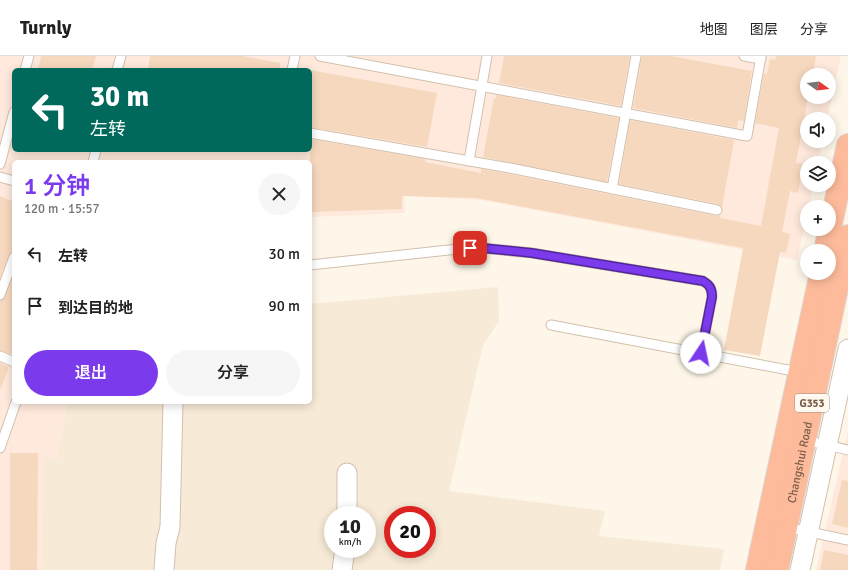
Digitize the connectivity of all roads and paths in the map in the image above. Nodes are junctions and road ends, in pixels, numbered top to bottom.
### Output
1 (29, 56) edge
2 (121, 56) edge
3 (295, 56) edge
4 (320, 56) edge
5 (487, 56) edge
6 (636, 56) edge
7 (744, 56) edge
8 (761, 58) edge
9 (26, 68) edge
10 (118, 68) edge
11 (292, 68) edge
12 (482, 86) junction
13 (626, 113) junction
14 (12, 119) edge
15 (312, 133) edge
16 (848, 145) edge
17 (469, 161) junction
18 (0, 164) edge
19 (0, 177) edge
20 (12, 180) edge
21 (612, 189) junction
22 (717, 210) dead end
23 (848, 236) edge
24 (827, 244) edge
25 (12, 262) edge
26 (312, 265) edge
27 (819, 280) edge
28 (0, 295) edge
29 (551, 325) dead end
30 (848, 349) edge
31 (701, 353) junction
32 (0, 356) edge
33 (12, 361) edge
34 (799, 372) junction
35 (15, 404) edge
36 (173, 404) edge
37 (804, 440) junction
38 (827, 445) junction
39 (0, 448) edge
40 (848, 450) edge
41 (347, 473) dead end
42 (347, 506) edge
43 (786, 527) junction
44 (808, 532) junction
45 (848, 540) edge
46 (344, 558) edge
47 (164, 570) edge
48 (342, 570) edge
49 (757, 570) edge
50 (777, 570) edge
51 (800, 570) edge

1 - 9 lane
2 - 10 lane
3 - 11 lane
4 - 12 lane
5 - 12 lane
6 - 13 lane
7 - 8 lane
8 - 13 lane
12 - 13 lane
12 - 17 lane
13 - 21 lane
14 - 18 lane
15 - 17 lane
16 - 24 highway
17 - 21 lane
19 - 20 lane
21 - 22 lane
23 - 37 highway, Changshui Road / G353
25 - 28 lane
26 - 31 lane
27 - 34 highway, Changshui Road / G353
29 - 31 lane
30 - 38 street
31 - 34 lane
32 - 33 lane
34 - 49 highway, Changshui Road / G353
35 - 39 lane
36 - 47 street
37 - 38 lane
37 - 43 highway, Changshui Road / G353
38 - 40 lane
38 - 44 street
41 - 42 street
43 - 44 lane
43 - 50 highway, Changshui Road / G353
44 - 45 lane
44 - 51 street
46 - 48 street

